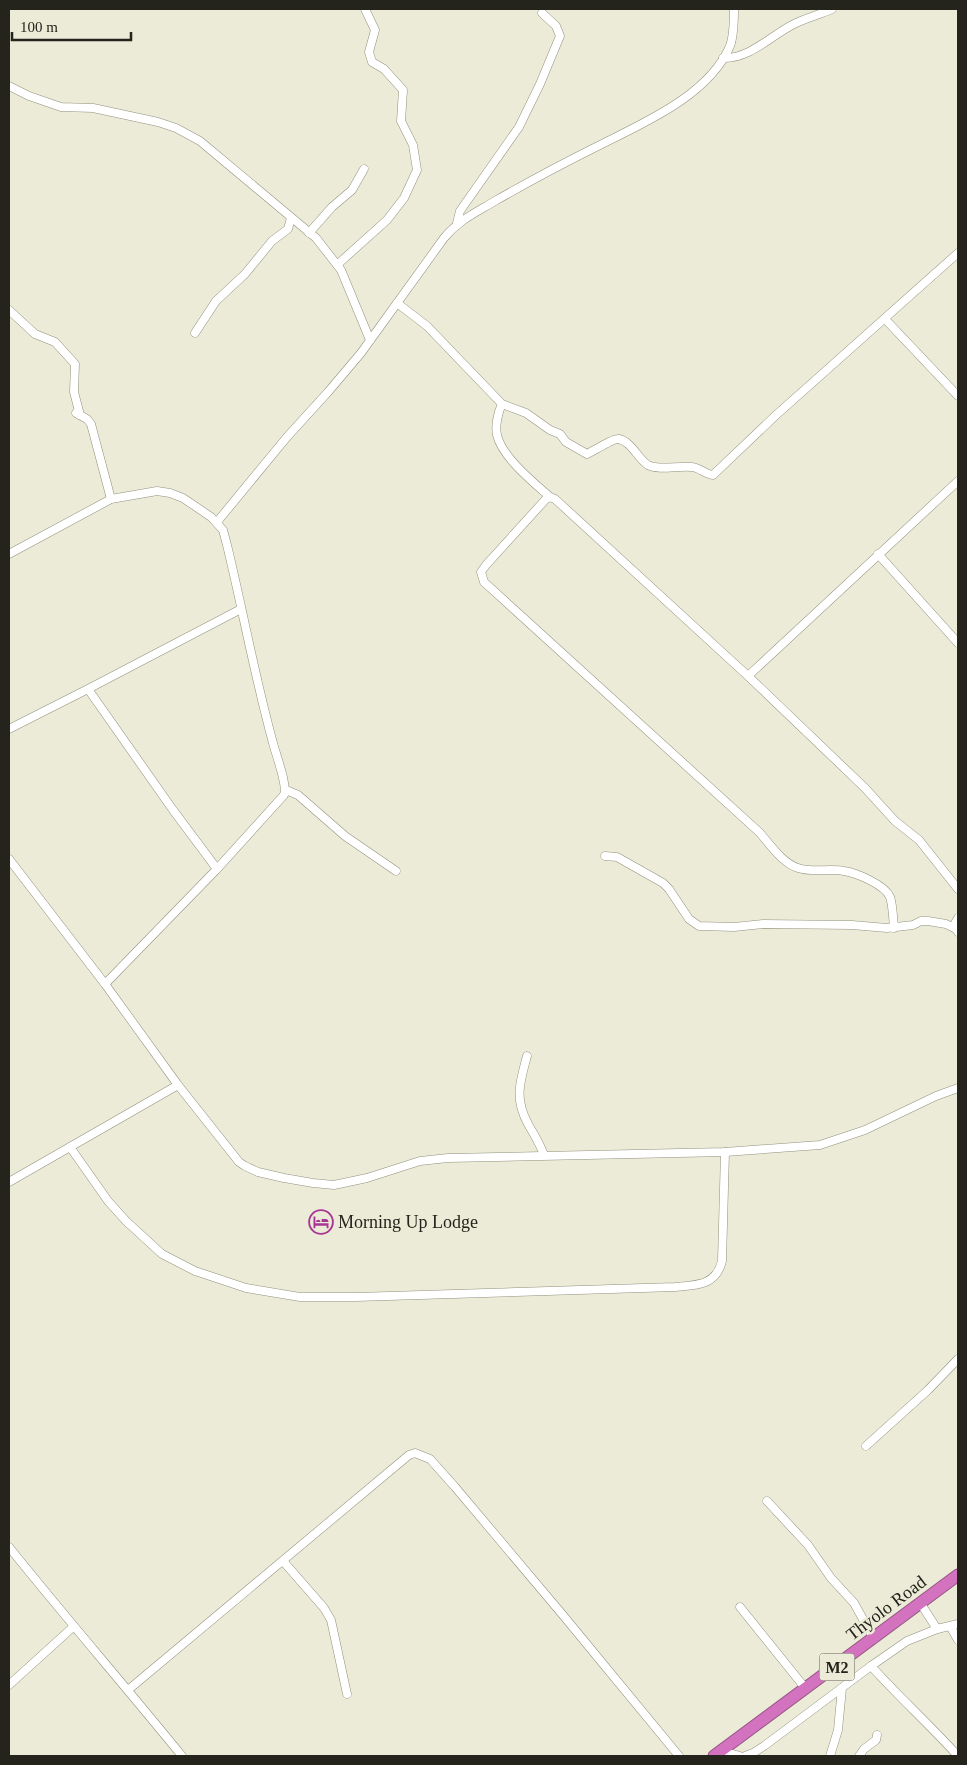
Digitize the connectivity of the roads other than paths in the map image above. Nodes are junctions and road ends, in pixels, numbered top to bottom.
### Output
1 (365, 9) edge
2 (734, 9) edge
3 (832, 9) edge
4 (542, 13) dead end
5 (723, 58) junction
6 (9, 86) edge
7 (364, 169) dead end
8 (291, 218) junction
9 (457, 223) junction
10 (309, 233) junction
11 (958, 253) edge
12 (338, 264) junction
13 (397, 303) junction
14 (9, 310) edge
15 (885, 320) junction
16 (195, 333) dead end
17 (370, 340) junction
18 (958, 396) edge
19 (502, 404) junction
20 (958, 481) edge
21 (550, 497) junction
22 (111, 499) junction
23 (218, 522) junction
24 (9, 554) edge
25 (878, 554) junction
26 (241, 609) junction
27 (958, 643) edge
28 (748, 676) junction
29 (88, 689) junction
30 (9, 728) edge
31 (286, 790) junction
32 (605, 856) dead end
33 (9, 859) edge
34 (217, 869) junction
35 (396, 871) dead end
36 (958, 889) edge
37 (958, 918) edge
38 (894, 928) junction
39 (956, 930) edge
40 (105, 984) junction
41 (527, 1056) dead end
42 (178, 1085) junction
43 (958, 1088) edge
44 (70, 1147) junction
45 (725, 1152) junction
46 (544, 1156) junction
47 (9, 1182) edge
48 (958, 1359) edge
49 (866, 1446) dead end
50 (767, 1501) dead end
51 (9, 1547) edge
52 (283, 1561) junction
53 (958, 1575) edge
54 (921, 1604) junction
55 (740, 1607) dead end
56 (954, 1625) edge
57 (73, 1627) junction
58 (937, 1629) junction
59 (874, 1639) junction
60 (958, 1640) edge
61 (871, 1666) junction
62 (9, 1685) edge
63 (842, 1688) junction
64 (806, 1689) junction
65 (128, 1690) junction
66 (347, 1694) dead end
67 (877, 1735) dead end
68 (718, 1754) edge
69 (182, 1756) edge
70 (679, 1756) edge
71 (740, 1756) edge
72 (745, 1756) edge
73 (830, 1756) edge
74 (860, 1756) edge
75 (958, 1756) edge

1 - 12 street
2 - 5 street
3 - 5 street
4 - 9 street
5 - 9 street
6 - 8 street
7 - 10 street
8 - 10 street
8 - 16 street
9 - 13 street
10 - 12 street
11 - 15 street
12 - 17 street
13 - 17 street
13 - 19 street
14 - 22 street
15 - 18 street
15 - 19 street
17 - 23 street
19 - 21 street
20 - 25 street
21 - 28 street
21 - 38 street
22 - 23 street
22 - 24 street
23 - 26 street
25 - 27 street
25 - 28 street
26 - 29 street
26 - 31 street
28 - 36 street
29 - 30 street
29 - 34 street
31 - 34 street
31 - 35 street
32 - 38 street
33 - 40 street
34 - 40 street
37 - 39 street
38 - 39 street
40 - 42 street
41 - 46 street
42 - 44 street
42 - 46 street
43 - 45 street
44 - 45 street
44 - 47 street
45 - 46 street
48 - 49 street
50 - 59 street
51 - 57 street
52 - 65 street
52 - 66 street
52 - 70 street
53 - 54 highway, Thyolo Road / M2
54 - 58 street
54 - 59 highway, Thyolo Road / M2
55 - 64 street
56 - 58 street
56 - 60 street
57 - 62 street
57 - 65 street
58 - 61 street
59 - 64 highway, Thyolo Road / M2
61 - 63 street
61 - 75 street
63 - 72 street
63 - 73 street
64 - 68 highway, Thyolo Road / M2
65 - 69 street
67 - 74 street
68 - 71 street

